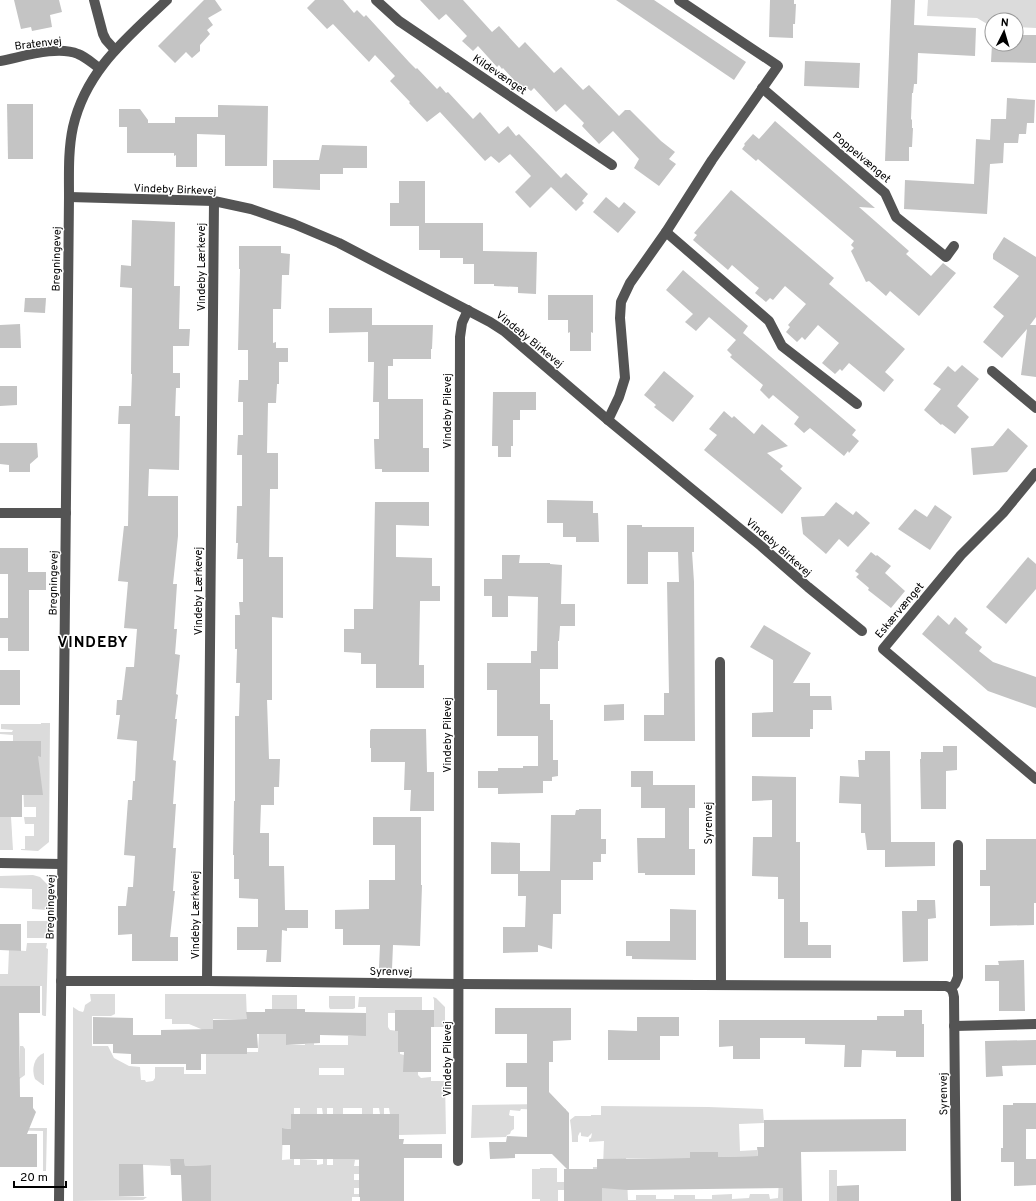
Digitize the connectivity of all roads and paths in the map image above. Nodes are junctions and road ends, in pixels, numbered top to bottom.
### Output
1 (94, 0) edge
2 (167, 0) edge
3 (376, 0) edge
4 (679, 0) edge
5 (115, 50) junction
6 (0, 61) edge
7 (99, 68) junction
8 (762, 88) junction
9 (612, 165) dead end
10 (69, 197) junction
11 (214, 201) junction
12 (666, 232) junction
13 (954, 246) dead end
14 (468, 310) junction
15 (992, 371) dead end
16 (857, 404) dead end
17 (1036, 408) edge
18 (608, 420) junction
19 (1036, 473) edge
20 (0, 513) edge
21 (66, 513) junction
22 (862, 631) dead end
23 (720, 662) dead end
24 (1036, 780) edge
25 (958, 845) dead end
26 (0, 863) edge
27 (62, 864) junction
28 (207, 981) junction
29 (61, 982) junction
30 (459, 984) junction
31 (721, 985) junction
32 (951, 988) junction
33 (1036, 1024) edge
34 (954, 1026) junction
35 (458, 1161) dead end
36 (59, 1201) edge
37 (956, 1201) edge

1 - 5 street
2 - 5 street, Bregningevej
3 - 9 street, Kildevænget
4 - 8 street
5 - 7 street, Bregningevej
6 - 7 street, Bratenvej
7 - 10 street, Bregningevej
8 - 12 street
8 - 13 street, Poppelvænget
10 - 11 street, Vindeby Birkevej
10 - 21 street, Bregningevej
11 - 14 street, Vindeby Birkevej
11 - 28 street, Vindeby Lærkevej
12 - 16 street
12 - 18 street
14 - 18 street, Vindeby Birkevej
14 - 30 street, Vindeby Pilevej
15 - 17 street
18 - 22 street, Vindeby Birkevej
19 - 24 street, Eskærvænget
20 - 21 street
21 - 27 street, Bregningevej
23 - 31 street, Syrenvej
25 - 32 street
26 - 27 street
27 - 29 street, Bregningevej
28 - 29 street, Syrenvej
28 - 30 street, Syrenvej
29 - 36 street, Bregningevej
30 - 31 street, Syrenvej
30 - 35 street, Vindeby Pilevej
31 - 32 street, Syrenvej
32 - 34 street, Syrenvej
33 - 34 street
34 - 37 street, Syrenvej

